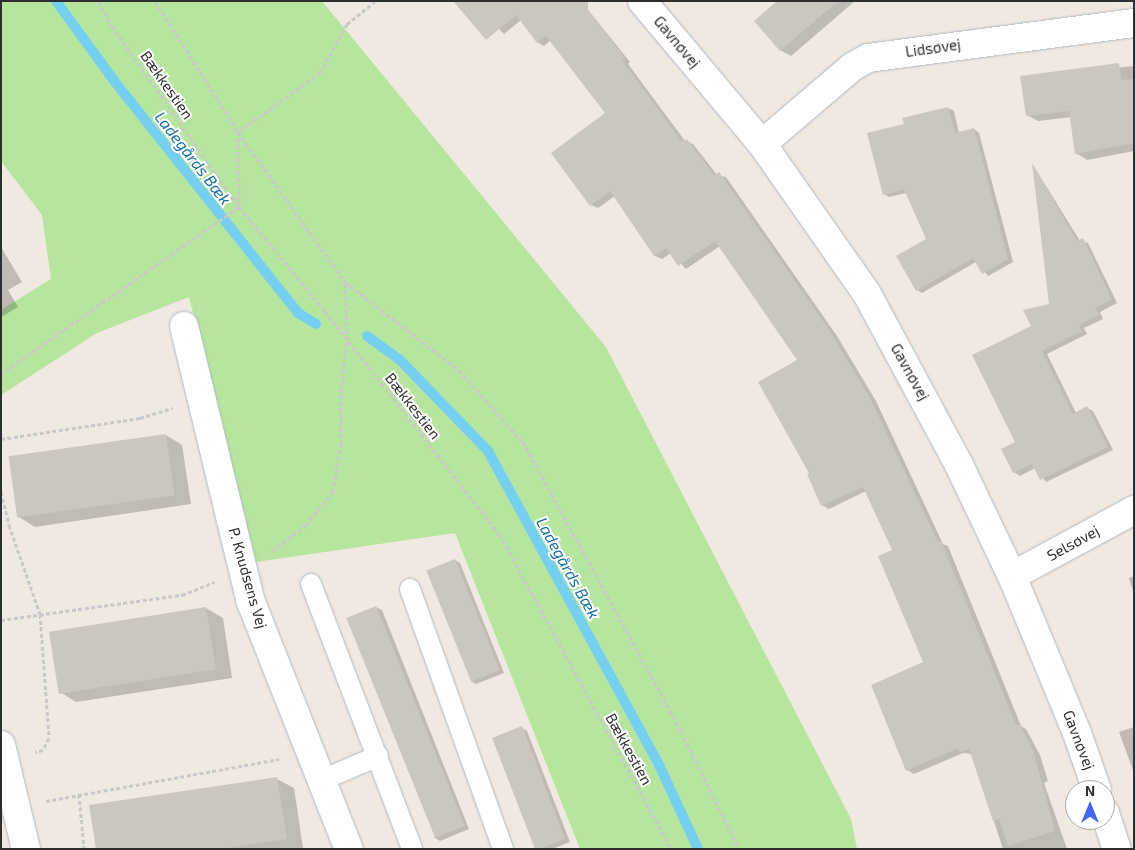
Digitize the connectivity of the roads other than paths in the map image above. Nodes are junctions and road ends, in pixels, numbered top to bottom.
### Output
1 (642, 1) edge
2 (1134, 23) edge
3 (762, 144) junction
4 (184, 326) dead end
5 (1134, 510) edge
6 (1012, 576) junction
7 (311, 584) dead end
8 (410, 590) dead end
9 (4, 753) edge
10 (378, 756) junction
11 (322, 780) junction
12 (1093, 780) edge
13 (1111, 830) edge
14 (502, 848) edge
15 (26, 849) edge
16 (349, 849) edge
17 (412, 849) edge
18 (1117, 849) edge

1 - 3 street, Gavnøvej
2 - 3 street, Lidsøvej
3 - 6 street, Gavnøvej
4 - 11 street, P. Knudsens Vej
5 - 6 street, Selsøvej
6 - 12 street, Gavnøvej
7 - 10 lane
8 - 14 lane
9 - 15 street
10 - 11 lane
10 - 17 lane
11 - 16 street, P. Knudsens Vej
13 - 18 street

